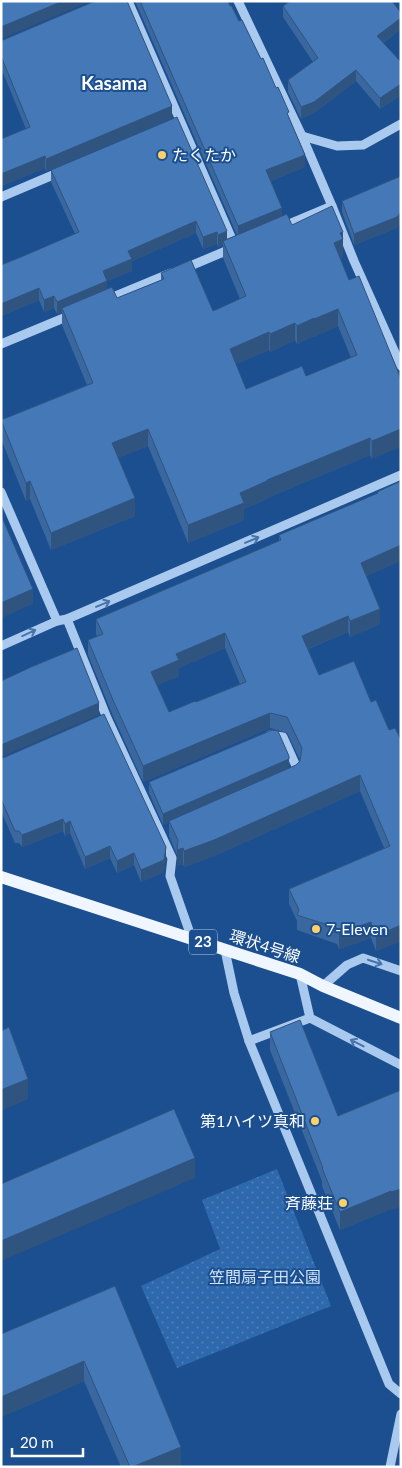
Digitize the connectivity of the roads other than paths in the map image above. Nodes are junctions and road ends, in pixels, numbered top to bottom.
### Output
1 (128, 1) edge
2 (238, 1) edge
3 (180, 121) junction
4 (401, 124) edge
5 (171, 125) edge
6 (302, 136) junction
7 (73, 166) edge
8 (1, 197) edge
9 (332, 206) junction
10 (270, 232) edge
11 (100, 303) edge
12 (82, 310) edge
13 (1, 344) edge
14 (401, 366) edge
15 (401, 475) edge
16 (1, 492) edge
17 (67, 619) junction
18 (57, 621) junction
19 (1, 646) edge
20 (263, 738) edge
21 (285, 779) edge
22 (1, 877) edge
23 (192, 939) junction
24 (225, 950) junction
25 (401, 971) edge
26 (300, 974) junction
27 (323, 986) junction
28 (310, 1018) junction
29 (401, 1018) edge
30 (249, 1041) junction
31 (401, 1065) edge
32 (401, 1394) edge
33 (401, 1414) edge
34 (390, 1467) edge

1 - 3 street
2 - 6 street
3 - 5 street
3 - 11 street
4 - 6 street
6 - 9 street
7 - 8 street
9 - 10 street
9 - 14 street
12 - 13 street
17 -> 15 street
16 - 18 street
17 - 18 street
17 - 23 street
19 -> 18 street
20 - 21 street
22 - 23 main road, 環状4号線 / 23
23 - 24 main road, 環状4号線 / 23
24 - 26 main road, 環状4号線 / 23
24 - 30 street
27 -> 25 street
26 - 27 main road, 環状4号線 / 23
26 - 28 street
27 - 29 main road, 環状4号線 / 23
28 - 30 street
31 -> 28 street
30 - 32 street
33 - 34 street

